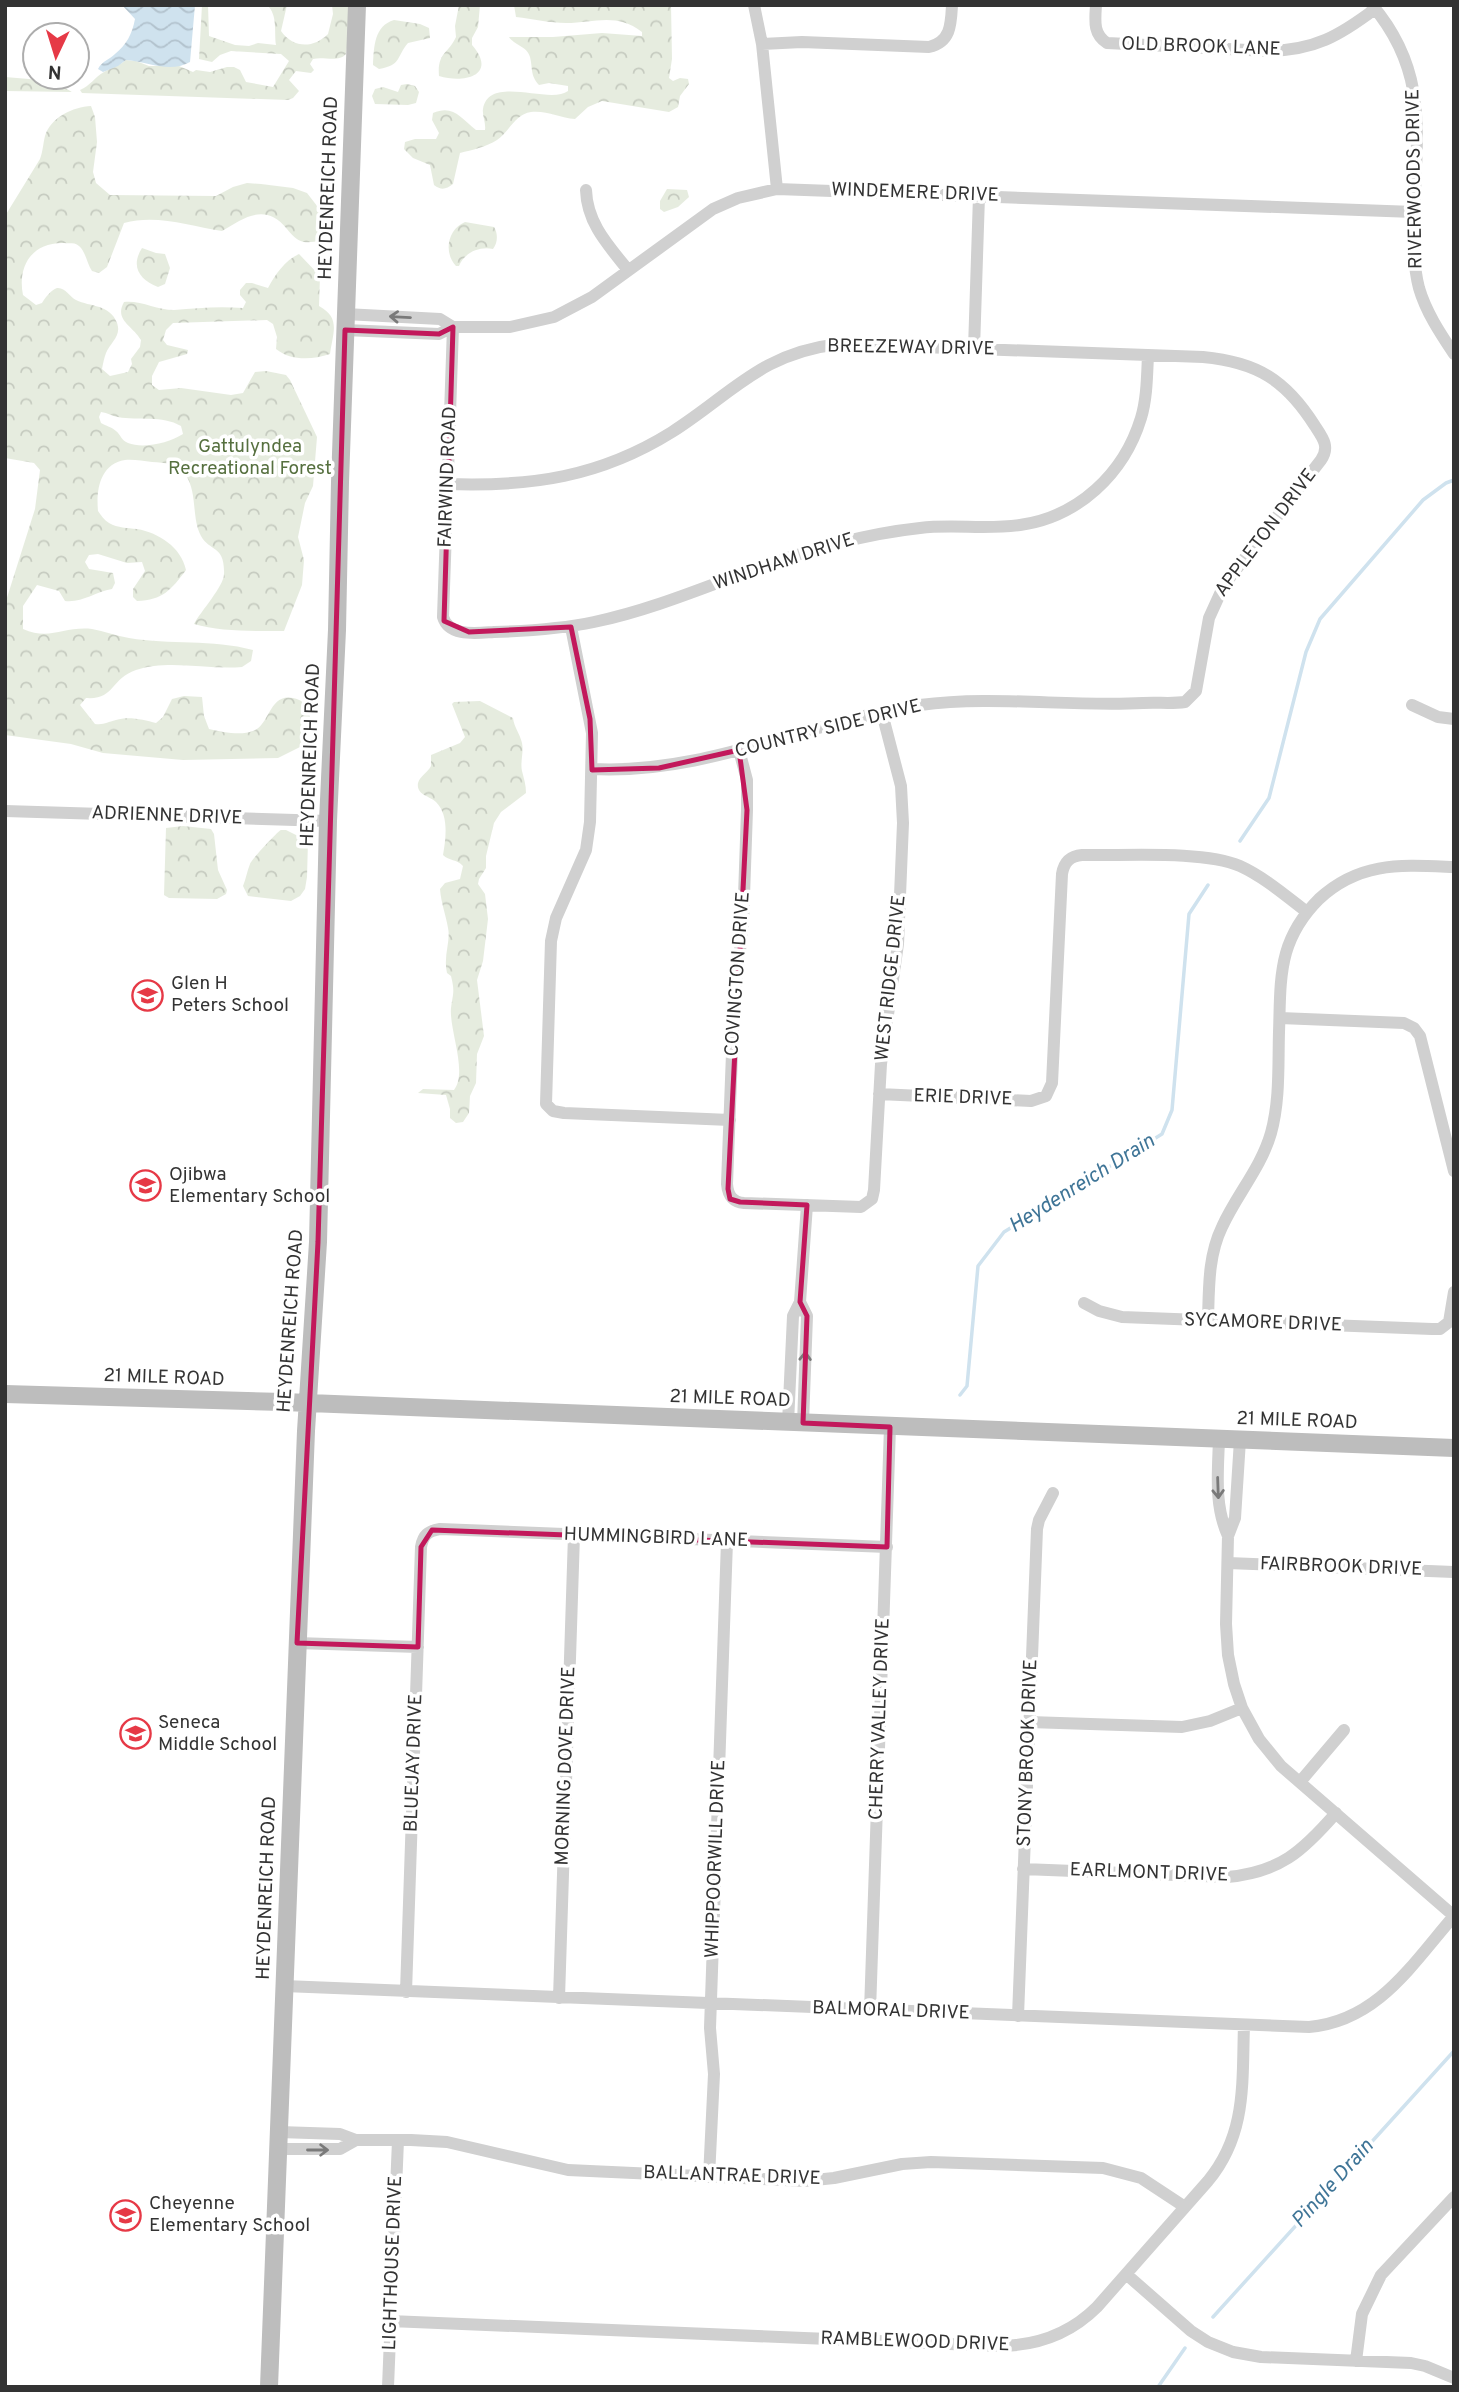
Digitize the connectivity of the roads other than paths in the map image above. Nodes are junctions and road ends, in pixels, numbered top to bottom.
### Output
1 (357, 5) edge
2 (754, 5) edge
3 (952, 5) edge
4 (1096, 5) edge
5 (1373, 7) edge
6 (762, 44) junction
7 (777, 189) junction
8 (586, 190) dead end
9 (979, 195) junction
10 (1414, 212) junction
11 (628, 270) junction
12 (345, 322) junction
13 (453, 327) junction
14 (974, 349) junction
15 (1454, 354) edge
16 (1148, 355) junction
17 (1326, 449) joint
18 (447, 484) junction
19 (447, 625) joint
20 (571, 626) junction
21 (1191, 699) joint
22 (1412, 705) dead end
23 (882, 713) junction
24 (1454, 719) edge
25 (739, 750) junction
26 (592, 769) junction
27 (5, 810) edge
28 (328, 821) junction
29 (1454, 867) edge
30 (1307, 912) junction
31 (1280, 1018) junction
32 (879, 1094) junction
33 (730, 1120) junction
34 (1454, 1171) edge
35 (807, 1205) junction
36 (1454, 1292) edge
37 (1084, 1303) dead end
38 (1208, 1320) junction
39 (5, 1394) edge
40 (307, 1404) junction
41 (795, 1423) junction
42 (890, 1427) junction
43 (1219, 1439) junction
44 (1240, 1440) junction
45 (1454, 1448) edge
46 (1053, 1493) dead end
47 (426, 1534) joint
48 (574, 1535) junction
49 (1228, 1536) junction
50 (727, 1541) junction
51 (887, 1547) junction
52 (1228, 1563) junction
53 (1454, 1572) edge
54 (297, 1643) junction
55 (418, 1647) junction
56 (1242, 1708) junction
57 (1029, 1721) junction
58 (1344, 1730) dead end
59 (1300, 1782) junction
60 (1336, 1813) junction
61 (1023, 1869) junction
62 (1454, 1916) edge
63 (284, 1986) junction
64 (406, 1992) junction
65 (559, 1998) junction
66 (711, 2004) junction
67 (870, 2011) junction
68 (1018, 2017) junction
69 (1244, 2025) junction
70 (278, 2140) junction
71 (398, 2140) junction
72 (709, 2176) junction
73 (1454, 2197) edge
74 (1185, 2207) junction
75 (1126, 2274) junction
76 (390, 2321) junction
77 (1356, 2361) junction
78 (1454, 2378) edge
79 (269, 2387) edge
80 (387, 2387) edge

1 - 12 street, HEYDENREICH ROAD
2 - 6 street
3 - 6 street
4 - 5 street, OLD BROOK LANE
5 - 10 street, RIVERWOODS DRIVE
6 - 7 street
7 - 9 street, WINDEMERE DRIVE
7 - 11 street, WINDEMERE DRIVE
8 - 11 street
9 - 10 street, WINDEMERE DRIVE
9 - 14 street
10 - 15 street, RIVERWOODS DRIVE
11 - 13 street, WINDEMERE DRIVE
12 - 13 street, WINDEMERE DRIVE
12 - 28 street, HEYDENREICH ROAD
13 - 18 street, FAIRWIND ROAD
14 - 16 street, BREEZEWAY DRIVE
14 - 18 street, BREEZEWAY DRIVE
16 - 17 street, BREEZEWAY DRIVE
16 - 20 street, WINDHAM DRIVE
17 - 21 street, APPLETON DRIVE
18 - 19 street, FAIRWIND ROAD
19 - 20 street, WINDHAM DRIVE
20 - 26 street
21 - 23 street, COUNTRY SIDE DRIVE
22 - 24 street
23 - 25 street, COUNTRY SIDE DRIVE
23 - 32 street, WEST RIDGE DRIVE
25 - 26 street, COUNTRY SIDE DRIVE
25 - 33 street, COVINGTON DRIVE
26 - 33 street
27 - 28 street, ADRIENNE DRIVE
28 - 40 street, HEYDENREICH ROAD
29 - 30 street
30 - 31 street
30 - 32 street, ERIE DRIVE
31 - 34 street
31 - 38 street
32 - 35 street, WEST RIDGE DRIVE
33 - 35 street, COVINGTON DRIVE
35 - 41 street
36 - 38 street, SYCAMORE DRIVE
37 - 38 street, SYCAMORE DRIVE
39 - 40 street, 21 MILE ROAD
40 - 41 street, 21 MILE ROAD
40 - 54 street, HEYDENREICH ROAD
41 - 42 street, 21 MILE ROAD
42 - 43 street, 21 MILE ROAD
42 - 51 street, CHERRY VALLEY DRIVE
43 - 44 street, 21 MILE ROAD
43 -> 49 street
44 - 45 street, 21 MILE ROAD
44 - 49 street
46 - 57 street, STONY BROOK DRIVE
47 - 48 street, HUMMINGBIRD LANE
47 - 55 street, BLUEJAY DRIVE
48 - 50 street, HUMMINGBIRD LANE
48 - 65 street, MORNING DOVE DRIVE
49 - 52 street
50 - 51 street, HUMMINGBIRD LANE
50 - 66 street, WHIPPOORWILL DRIVE
51 - 67 street, CHERRY VALLEY DRIVE
52 - 53 street, FAIRBROOK DRIVE
52 - 56 street
54 - 55 street
54 - 63 street, HEYDENREICH ROAD
55 - 64 street, BLUEJAY DRIVE
56 - 57 street
56 - 59 street
57 - 61 street, STONY BROOK DRIVE
58 - 59 street
59 - 60 street
60 - 61 street, EARLMONT DRIVE
60 - 62 street
61 - 68 street, STONY BROOK DRIVE
62 - 69 street, BALMORAL DRIVE
63 - 64 street, BALMORAL DRIVE
63 - 70 street, HEYDENREICH ROAD
64 - 65 street, BALMORAL DRIVE
65 - 66 street, BALMORAL DRIVE
66 - 67 street, BALMORAL DRIVE
66 - 72 street, WHIPPOORWILL DRIVE
67 - 68 street, BALMORAL DRIVE
68 - 69 street, BALMORAL DRIVE
69 - 74 street, RAMBLEWOOD DRIVE
70 - 71 street, BALLANTRAE DRIVE
70 - 79 street, HEYDENREICH ROAD
71 - 72 street, BALLANTRAE DRIVE
71 - 76 street, LIGHTHOUSE DRIVE
72 - 74 street, BALLANTRAE DRIVE
73 - 77 street
74 - 75 street, RAMBLEWOOD DRIVE
75 - 76 street, RAMBLEWOOD DRIVE
75 - 77 street
76 - 80 street, LIGHTHOUSE DRIVE
77 - 78 street

